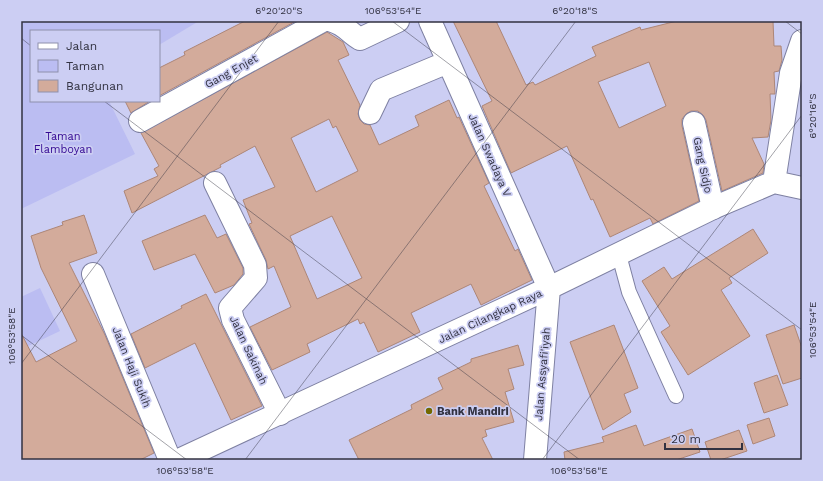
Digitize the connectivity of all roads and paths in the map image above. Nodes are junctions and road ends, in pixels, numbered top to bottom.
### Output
1 (322, 21) edge
2 (332, 21) edge
3 (398, 21) edge
4 (430, 21) edge
5 (802, 40) edge
6 (448, 62) junction
7 (370, 113) dead end
8 (140, 121) dead end
9 (694, 123) dead end
10 (774, 182) junction
11 (215, 183) dead end
12 (802, 188) edge
13 (713, 208) junction
14 (619, 255) junction
15 (93, 274) dead end
16 (549, 288) junction
17 (676, 396) dead end
18 (280, 414) junction
19 (170, 460) edge
20 (179, 460) edge
21 (535, 460) edge

1 - 8 street, Gang Enjet
2 - 3 street
4 - 6 street, Jalan Swadaya V
5 - 10 street
6 - 7 street
6 - 16 street, Jalan Swadaya V
9 - 13 street, Gang Sidjo
10 - 12 street
10 - 13 street, Jalan Cilangkap Raya
11 - 18 street, Jalan Sakinah
13 - 14 street, Jalan Cilangkap Raya
14 - 16 street, Jalan Cilangkap Raya
14 - 17 lane
15 - 19 street, Jalan Haji Sukih
16 - 18 street, Jalan Cilangkap Raya
16 - 21 street, Jalan Assyafi'iyah
18 - 20 street, Jalan Cilangkap Raya

